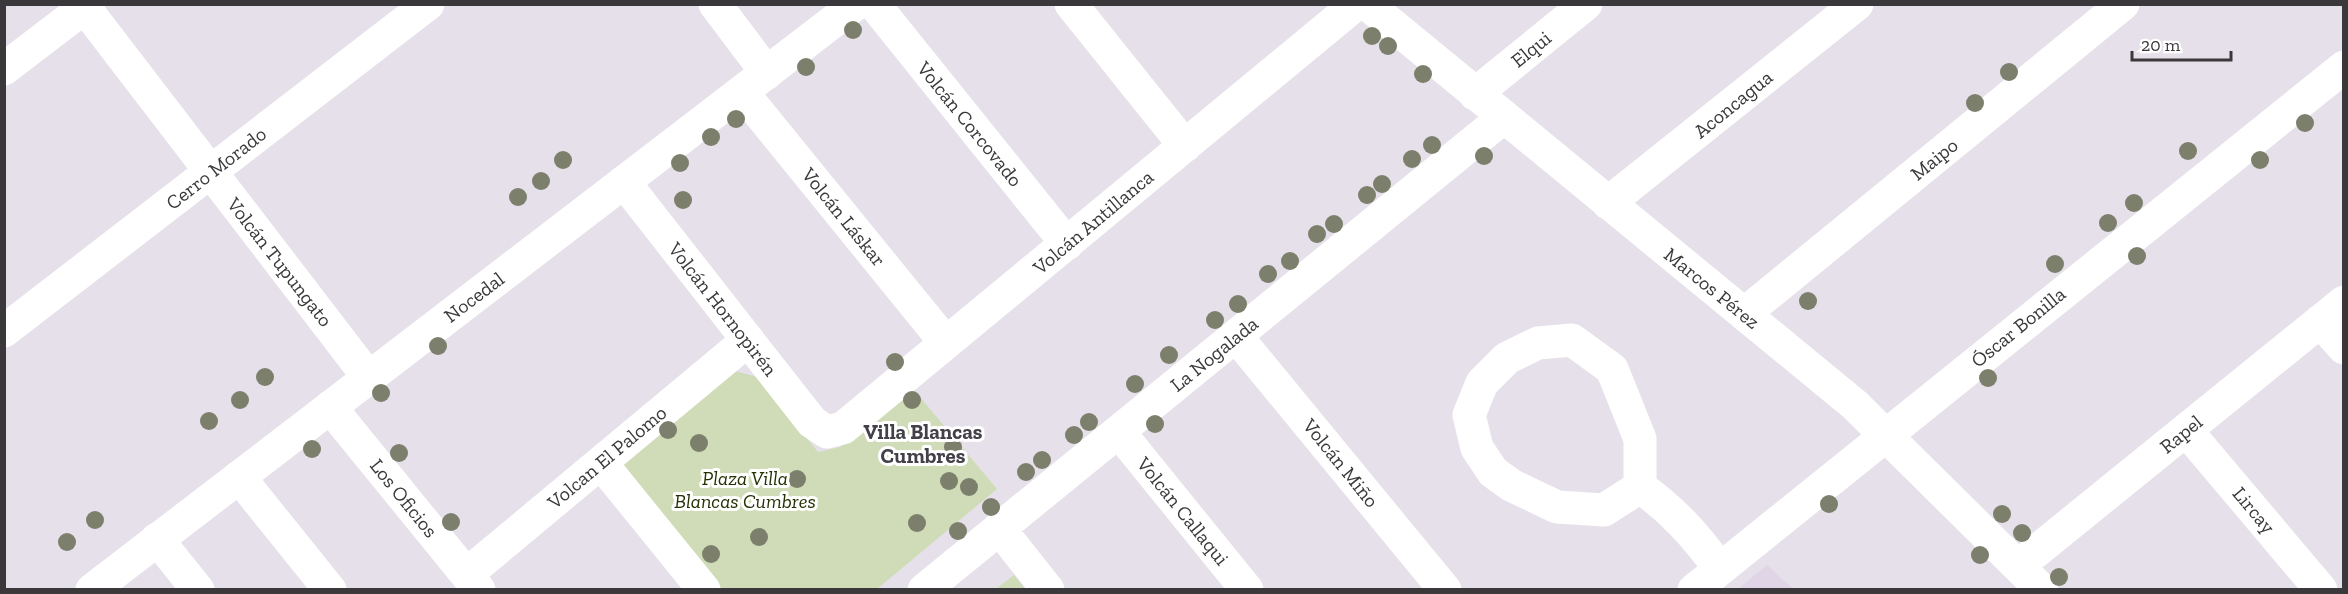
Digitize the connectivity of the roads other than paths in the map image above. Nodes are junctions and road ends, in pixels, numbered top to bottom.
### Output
1 (428, 4) edge
2 (715, 4) edge
3 (856, 4) edge
4 (874, 4) edge
5 (1071, 4) edge
6 (1356, 4) edge
7 (1366, 4) edge
8 (1586, 4) edge
9 (1857, 4) edge
10 (2124, 4) edge
11 (85, 6) edge
12 (2343, 67) edge
13 (4, 69) edge
14 (754, 82) junction
15 (1475, 94) junction
16 (1504, 117) junction
17 (1185, 146) junction
18 (211, 172) junction
19 (624, 182) junction
20 (1608, 203) junction
21 (1067, 243) junction
22 (2332, 311) edge
23 (1744, 314) junction
24 (4, 331) edge
25 (1236, 336) junction
26 (748, 340) junction
27 (946, 343) junction
28 (2343, 348) edge
29 (369, 378) junction
30 (330, 407) junction
31 (2186, 430) junction
32 (826, 432) joint
33 (1119, 432) junction
34 (1886, 433) junction
35 (601, 463) junction
36 (239, 477) junction
37 (1640, 487) junction
38 (999, 528) junction
39 (157, 539) junction
40 (2018, 566) junction
41 (1720, 568) junction
42 (473, 582) edge
43 (1429, 584) edge
44 (92, 590) edge
45 (198, 590) edge
46 (330, 590) edge
47 (704, 590) edge
48 (924, 590) edge
49 (1048, 590) edge
50 (1247, 590) edge
51 (1694, 590) edge
52 (2042, 590) edge
53 (2321, 590) edge

1 - 18 street, Cerro Morado
2 - 14 street, Volcán Láskar
3 - 14 street, Nocedal
4 - 21 street, Volcán Corcovado
5 - 17 street
6 - 17 street, Volcán Antillanca
7 - 15 street, Marcos Pérez
8 - 15 street, Elqui
9 - 20 street, Aconcagua
10 - 23 street, Maipo
11 - 13 street
11 - 18 street, Volcán Tupungato
12 - 34 street, Óscar Bonilla
14 - 19 street, Nocedal
14 - 27 street, Volcán Láskar
15 - 16 street, Marcos Pérez
16 - 20 street, Marcos Pérez
16 - 25 street, La Nogalada
17 - 21 street, Volcán Antillanca
18 - 24 street, Cerro Morado
18 - 29 street, Volcán Tupungato
19 - 26 street, Volcán Hornopirén
19 - 29 street, Nocedal
20 - 23 street, Marcos Pérez
21 - 27 street, Volcán Antillanca
22 - 28 street
22 - 31 street, Rapel
23 - 34 street, Marcos Pérez
25 - 33 street, La Nogalada
25 - 43 street, Volcán Miño
26 - 32 street, Volcán Hornopirén
26 - 35 street, Volcan El Palomo
27 - 32 street, Volcán Antillanca
29 - 30 street, Nocedal
30 - 36 street, Nocedal
30 - 42 street, Los Oficios
31 - 40 street, Rapel
31 - 53 street, Lircay
33 - 38 street, La Nogalada
33 - 50 street, Volcán Callaqui
34 - 40 street, Marcos Pérez
34 - 41 street, Óscar Bonilla
35 - 42 street, Volcan El Palomo
35 - 47 street
36 - 39 street, Nocedal
36 - 46 street
37 - 37 street
37 - 41 street
38 - 48 street, La Nogalada
38 - 49 street
39 - 44 street, Nocedal
39 - 45 street
40 - 52 street, Marcos Pérez
41 - 51 street, Óscar Bonilla

